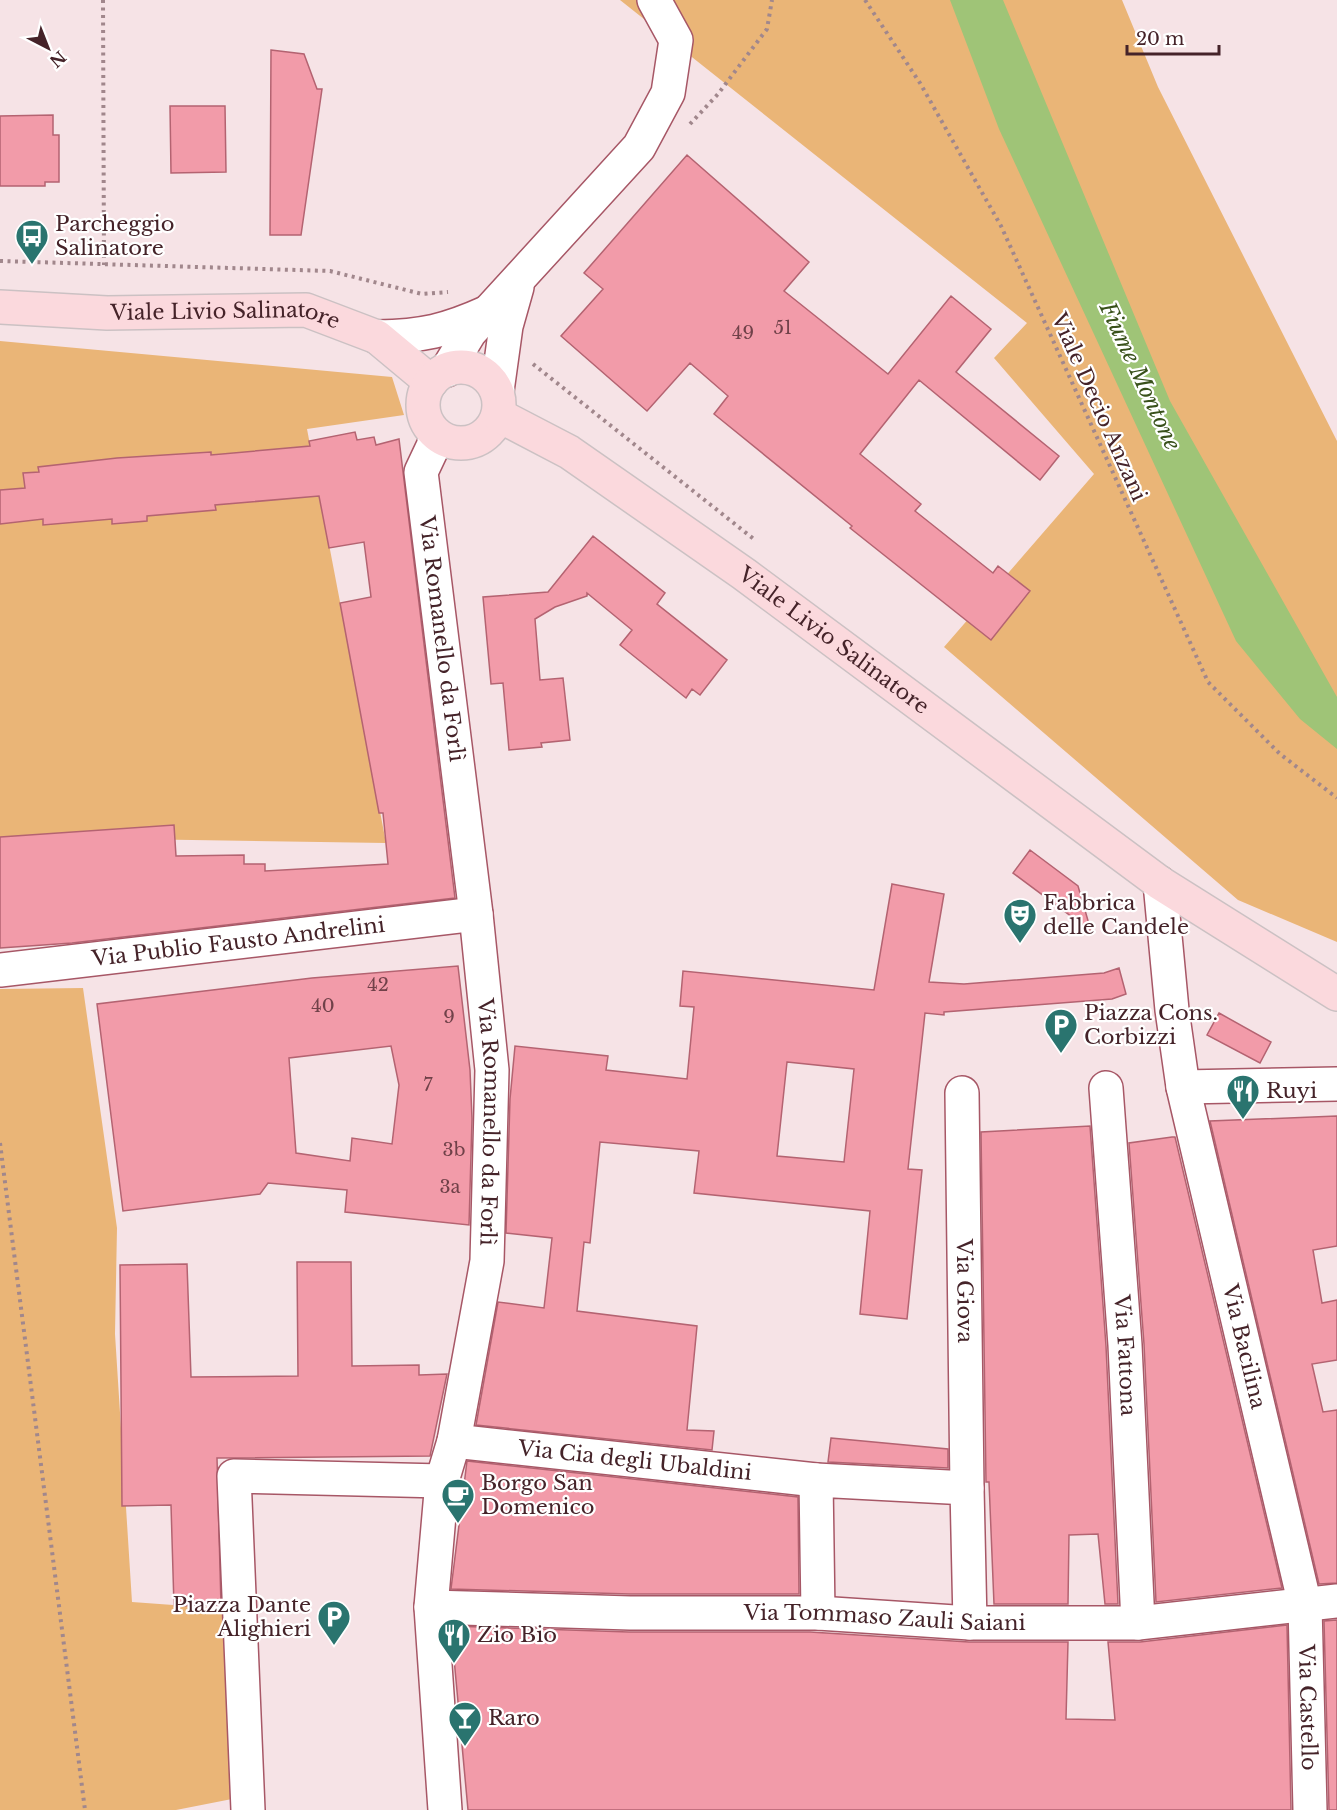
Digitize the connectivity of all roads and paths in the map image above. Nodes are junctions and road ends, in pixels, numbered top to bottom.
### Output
1 (103, 0) edge
2 (654, 0) edge
3 (772, 0) edge
4 (866, 0) edge
5 (682, 130) dead end
6 (104, 265) dead end
7 (519, 279) junction
8 (0, 307) edge
9 (490, 312) junction
10 (377, 337) junction
11 (439, 376) junction
12 (497, 403) junction
13 (438, 435) junction
14 (1337, 798) edge
15 (1160, 883) junction
16 (476, 914) junction
17 (0, 970) edge
18 (1337, 994) edge
19 (1337, 1084) edge
20 (1184, 1087) junction
21 (1106, 1088) dead end
22 (962, 1093) dead end
23 (0, 1143) edge
24 (454, 1441) junction
25 (816, 1480) junction
26 (442, 1481) junction
27 (967, 1488) junction
28 (1337, 1601) edge
29 (1305, 1605) junction
30 (431, 1607) junction
31 (818, 1613) junction
32 (970, 1623) junction
33 (1138, 1623) junction
34 (85, 1810) edge
35 (248, 1810) edge
36 (445, 1810) edge
37 (1310, 1810) edge

1 - 6 path
2 - 7 street
3 - 5 path
4 - 14 path, Viale Decio Anzani
7 - 9 street
7 - 12 street
8 - 10 main road, Viale Livio Salinatore
9 - 10 street
9 - 11 street
10 - 11 main road, Viale Livio Salinatore
11 - 12 main road
11 - 13 main road
12 - 13 main road
12 - 15 main road, Viale Livio Salinatore
13 - 16 street, Via Romanello da Forlì
15 - 18 main road, Viale Livio Salinatore
15 - 20 street
16 - 17 street, Via Publio Fausto Andrelini
16 - 24 street, Via Romanello da Forlì
19 - 20 street
20 - 29 street, Via Bacilina
21 - 33 street, Via Fattona
22 - 27 street, Via Giova
23 - 34 path
24 - 25 street, Via Cia degli Ubaldini
24 - 26 street, Via Romanello da Forlì
25 - 27 street, Via Cia degli Ubaldini
25 - 31 street
26 - 30 street, Via Romanello da Forlì
26 - 35 street
27 - 32 street, Via Giova
28 - 29 street, Via Tommaso Zauli Saiani
29 - 33 street, Via Tommaso Zauli Saiani
29 - 37 street, Via Castello
30 - 31 street, Via Tommaso Zauli Saiani
30 - 36 street, Via Romanello da Forlì
31 - 32 street, Via Tommaso Zauli Saiani
32 - 33 street, Via Tommaso Zauli Saiani

